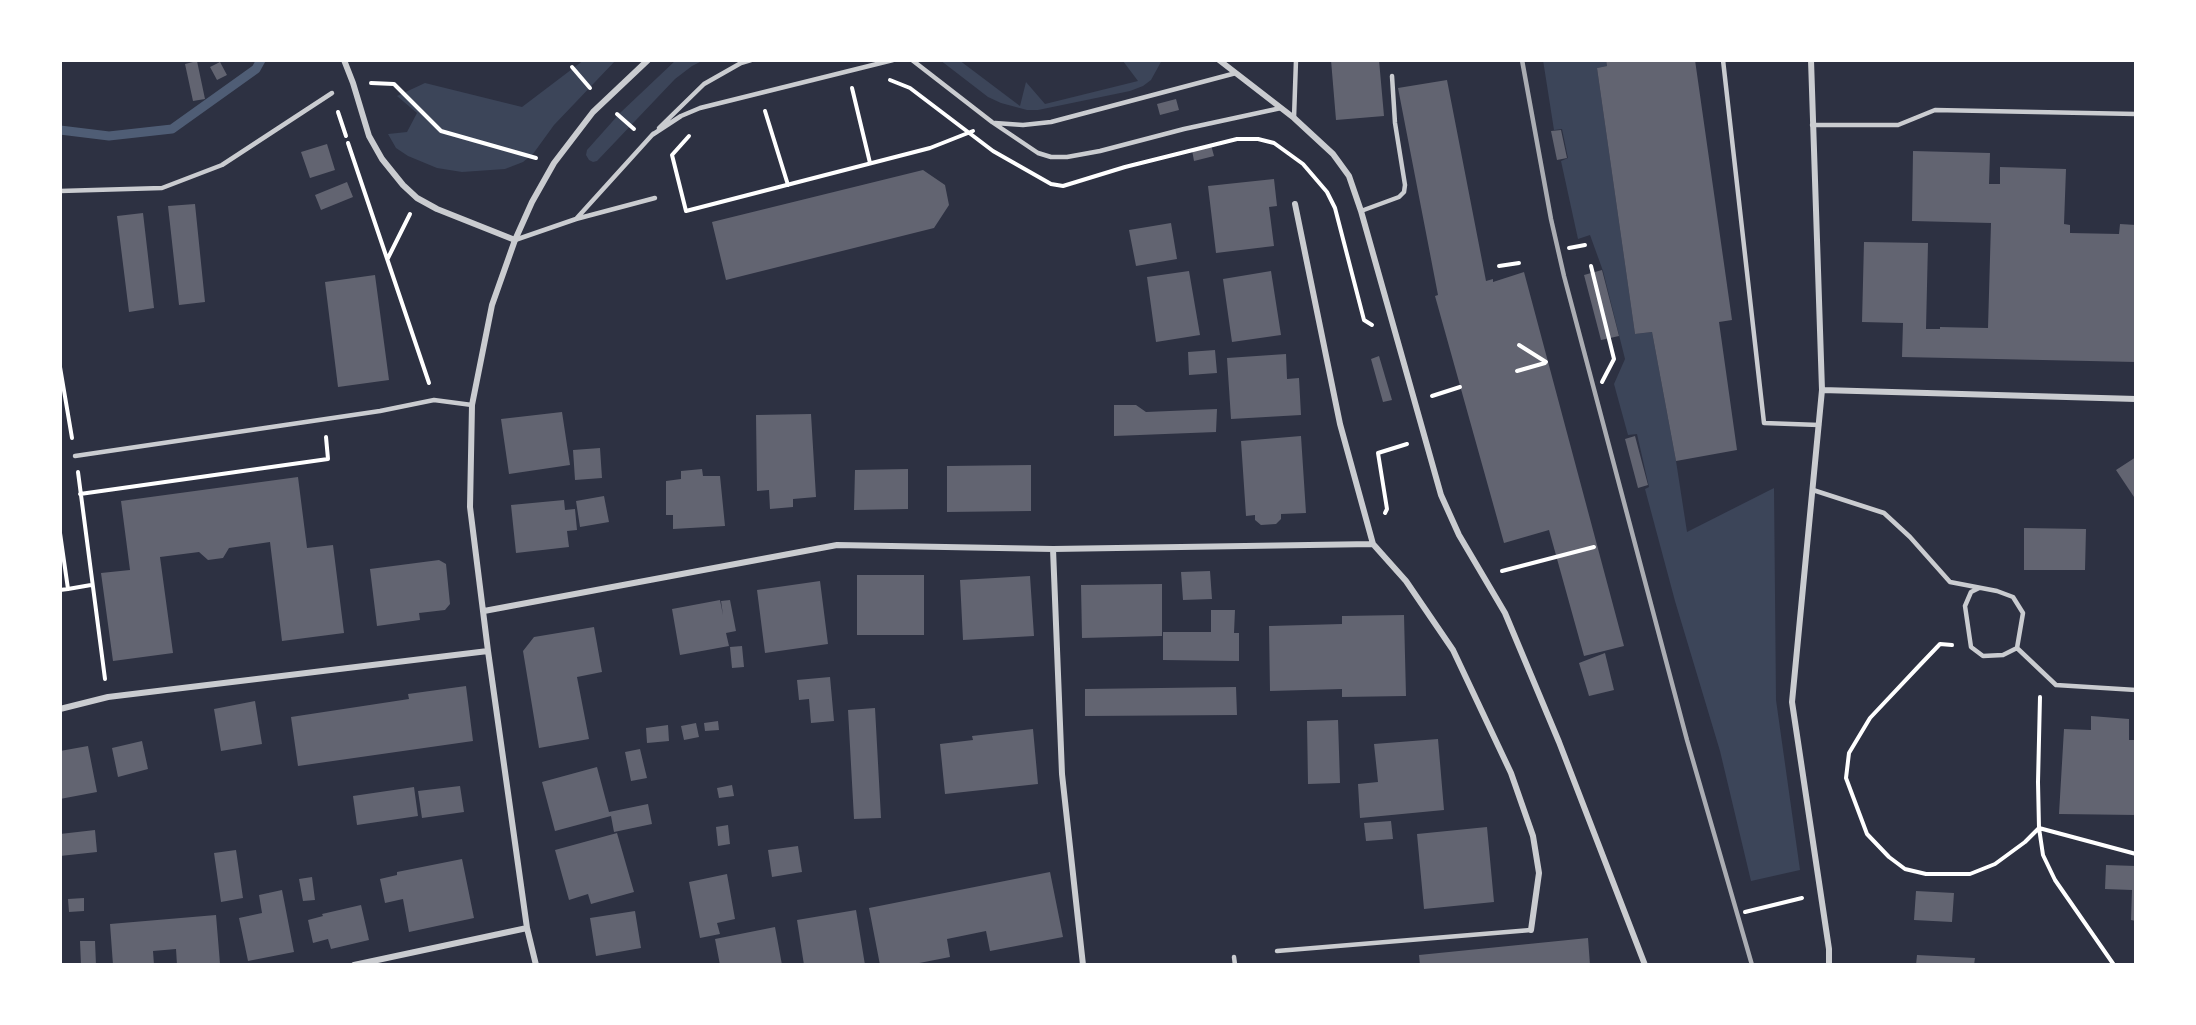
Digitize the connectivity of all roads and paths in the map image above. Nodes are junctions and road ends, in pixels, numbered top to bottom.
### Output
1 (344, 60) edge
2 (648, 60) edge
3 (751, 60) edge
4 (893, 60) edge
5 (912, 60) edge
6 (1219, 60) edge
7 (1296, 60) edge
8 (1723, 60) edge
9 (1811, 60) edge
10 (572, 67) dead end
11 (1236, 73) junction
12 (1392, 76) dead end
13 (887, 80) dead end
14 (354, 83) junction
15 (862, 83) dead end
16 (332, 93) joint
17 (604, 101) junction
18 (764, 108) dead end
19 (1281, 108) junction
20 (2136, 114) edge
21 (1294, 118) junction
22 (992, 122) junction
23 (1812, 125) junction
24 (969, 133) junction
25 (691, 134) dead end
26 (650, 137) junction
27 (672, 155) junction
28 (554, 163) junction
29 (870, 163) junction
30 (788, 184) junction
31 (60, 191) edge
32 (417, 198) junction
33 (655, 198) dead end
34 (1295, 204) dead end
35 (1361, 211) junction
36 (576, 219) junction
37 (515, 240) junction
38 (1585, 244) dead end
39 (1569, 248) dead end
40 (387, 259) junction
41 (1519, 263) dead end
42 (1499, 266) dead end
43 (1591, 266) dead end
44 (1379, 329) dead end
45 (1519, 345) dead end
46 (60, 367) edge
47 (1517, 371) dead end
48 (1602, 382) dead end
49 (1460, 387) dead end
50 (1822, 390) junction
51 (2136, 399) edge
52 (434, 400) junction
53 (1415, 402) junction
54 (472, 405) junction
55 (67, 409) junction
56 (60, 410) edge
57 (324, 418) junction
58 (1819, 425) junction
59 (1410, 443) dead end
60 (75, 456) joint
61 (79, 482) dead end
62 (1813, 490) junction
63 (80, 494) junction
64 (1387, 509) dead end
65 (60, 533) edge
66 (1373, 544) junction
67 (1594, 547) dead end
68 (1053, 549) junction
69 (1487, 579) junction
70 (92, 585) junction
71 (68, 588) junction
72 (1979, 588) junction
73 (60, 590) edge
74 (484, 611) junction
75 (1971, 647) junction
76 (2017, 648) junction
77 (488, 651) junction
78 (102, 660) dead end
79 (2047, 676) junction
80 (2136, 690) edge
81 (60, 709) edge
82 (2039, 828) junction
83 (2136, 854) edge
84 (1821, 894) junction
85 (1744, 912) dead end
86 (527, 928) junction
87 (1531, 930) joint
88 (1277, 951) dead end
89 (1234, 957) dead end
90 (354, 965) edge
91 (536, 965) edge
92 (1083, 965) edge
93 (1235, 965) edge
94 (1645, 965) edge
95 (1829, 965) edge
96 (2114, 965) edge

1 - 14 street
2 - 17 street
3 - 26 lane
4 - 26 lane
5 - 22 lane
6 - 11 street
7 - 21 lane
8 - 58 lane
9 - 23 street
10 - 17 path
11 - 19 street
11 - 22 lane
12 - 35 lane
13 - 24 path
14 - 28 path
14 - 32 street
15 - 29 path
16 - 31 lane
16 - 40 path
17 - 26 path
17 - 28 street
18 - 30 path
19 - 21 street
19 - 22 lane
20 - 23 lane
21 - 35 street
22 - 24 path
23 - 50 street
24 - 29 path
24 - 44 path
25 - 27 path
26 - 27 path
26 - 36 lane
27 - 30 path
28 - 37 street
29 - 30 path
32 - 37 street
32 - 40 path
33 - 36 lane
34 - 66 street
35 - 53 street
36 - 37 lane
37 - 54 street
38 - 39 path
40 - 52 path
41 - 42 path
43 - 48 path
45 - 47 path
46 - 55 path
49 - 53 path
50 - 51 street
50 - 58 street
52 - 54 lane
52 - 57 lane
53 - 69 street
54 - 74 street
55 - 56 path
55 - 60 path
57 - 60 lane
57 - 63 path
58 - 62 street
59 - 64 path
61 - 63 path
62 - 72 lane
62 - 84 street
63 - 70 path
65 - 71 path
66 - 68 street
66 - 87 street
67 - 69 path
68 - 74 street
68 - 92 street
69 - 94 street
70 - 71 path
70 - 78 path
71 - 73 path
72 - 75 lane
72 - 76 lane
74 - 77 street
75 - 76 lane
75 - 82 path
76 - 79 lane
77 - 81 street
77 - 86 street
79 - 80 lane
79 - 82 path
82 - 83 path
82 - 96 path
84 - 85 path
84 - 95 street
86 - 90 street
86 - 91 street
87 - 88 lane
89 - 93 lane

